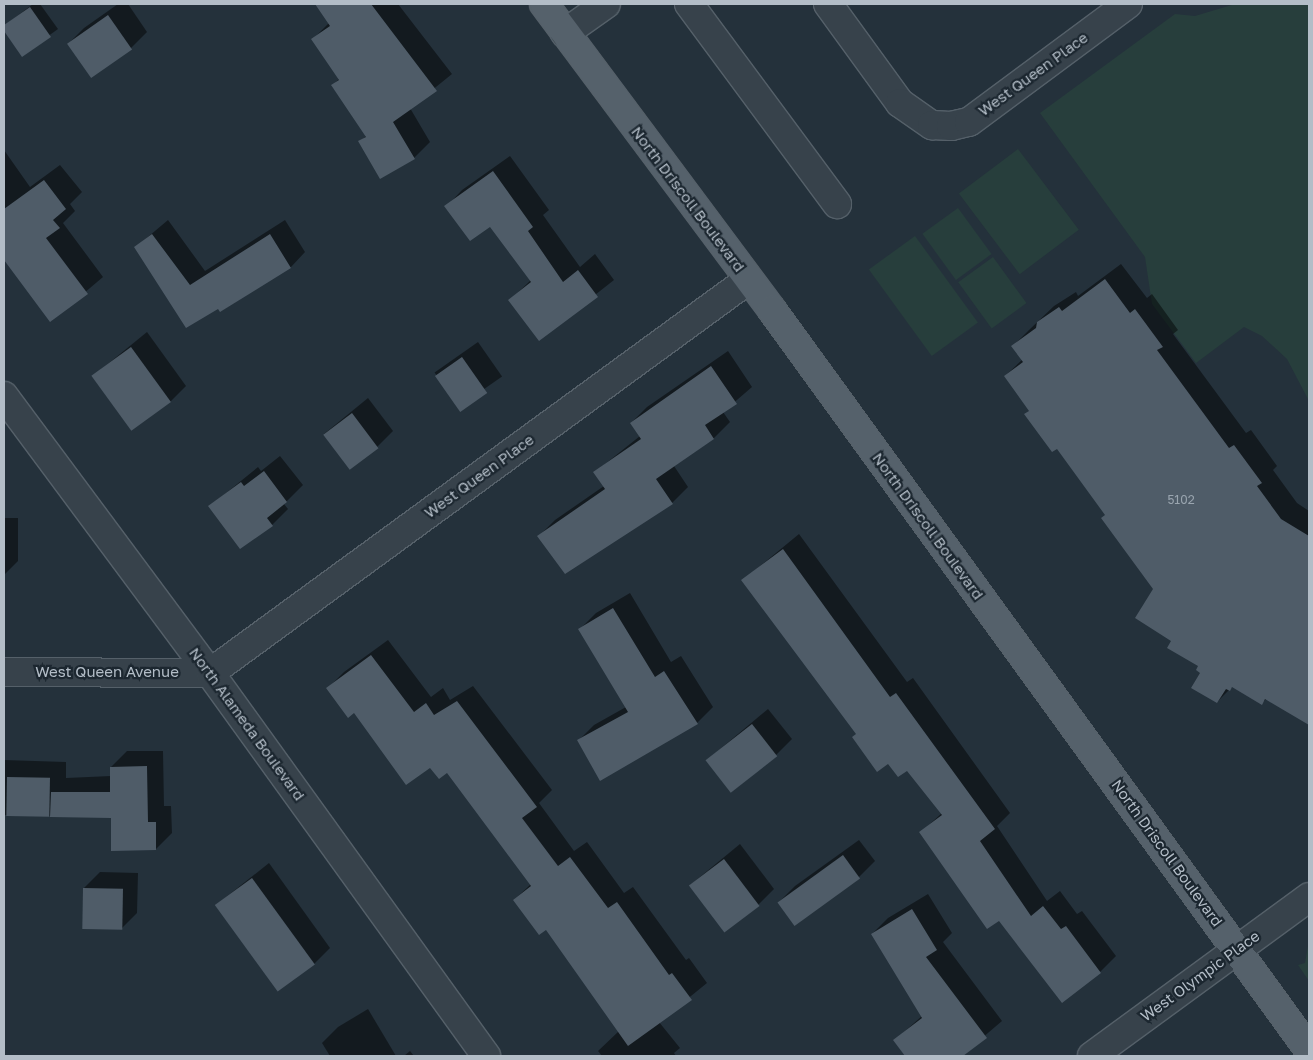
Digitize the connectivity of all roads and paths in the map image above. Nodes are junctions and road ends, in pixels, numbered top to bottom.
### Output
1 (544, 4) edge
2 (606, 4) edge
3 (689, 4) edge
4 (828, 4) edge
5 (1128, 4) edge
6 (566, 33) junction
7 (837, 204) dead end
8 (748, 280) junction
9 (4, 396) edge
10 (4, 672) edge
11 (210, 672) junction
12 (1309, 897) edge
13 (1236, 949) junction
14 (1309, 1050) edge
15 (486, 1056) edge
16 (1092, 1056) edge

1 - 6 main road, North Driscoll Boulevard
2 - 6 street
3 - 7 street
4 - 5 street, West Queen Place
6 - 8 main road, North Driscoll Boulevard
8 - 11 street, West Queen Place
8 - 13 main road, North Driscoll Boulevard
9 - 11 street, North Alameda Boulevard
10 - 11 street, West Queen Avenue
11 - 15 street, North Alameda Boulevard
12 - 13 street, West Olympic Place
13 - 14 main road, North Driscoll Boulevard
13 - 16 street, West Olympic Place

